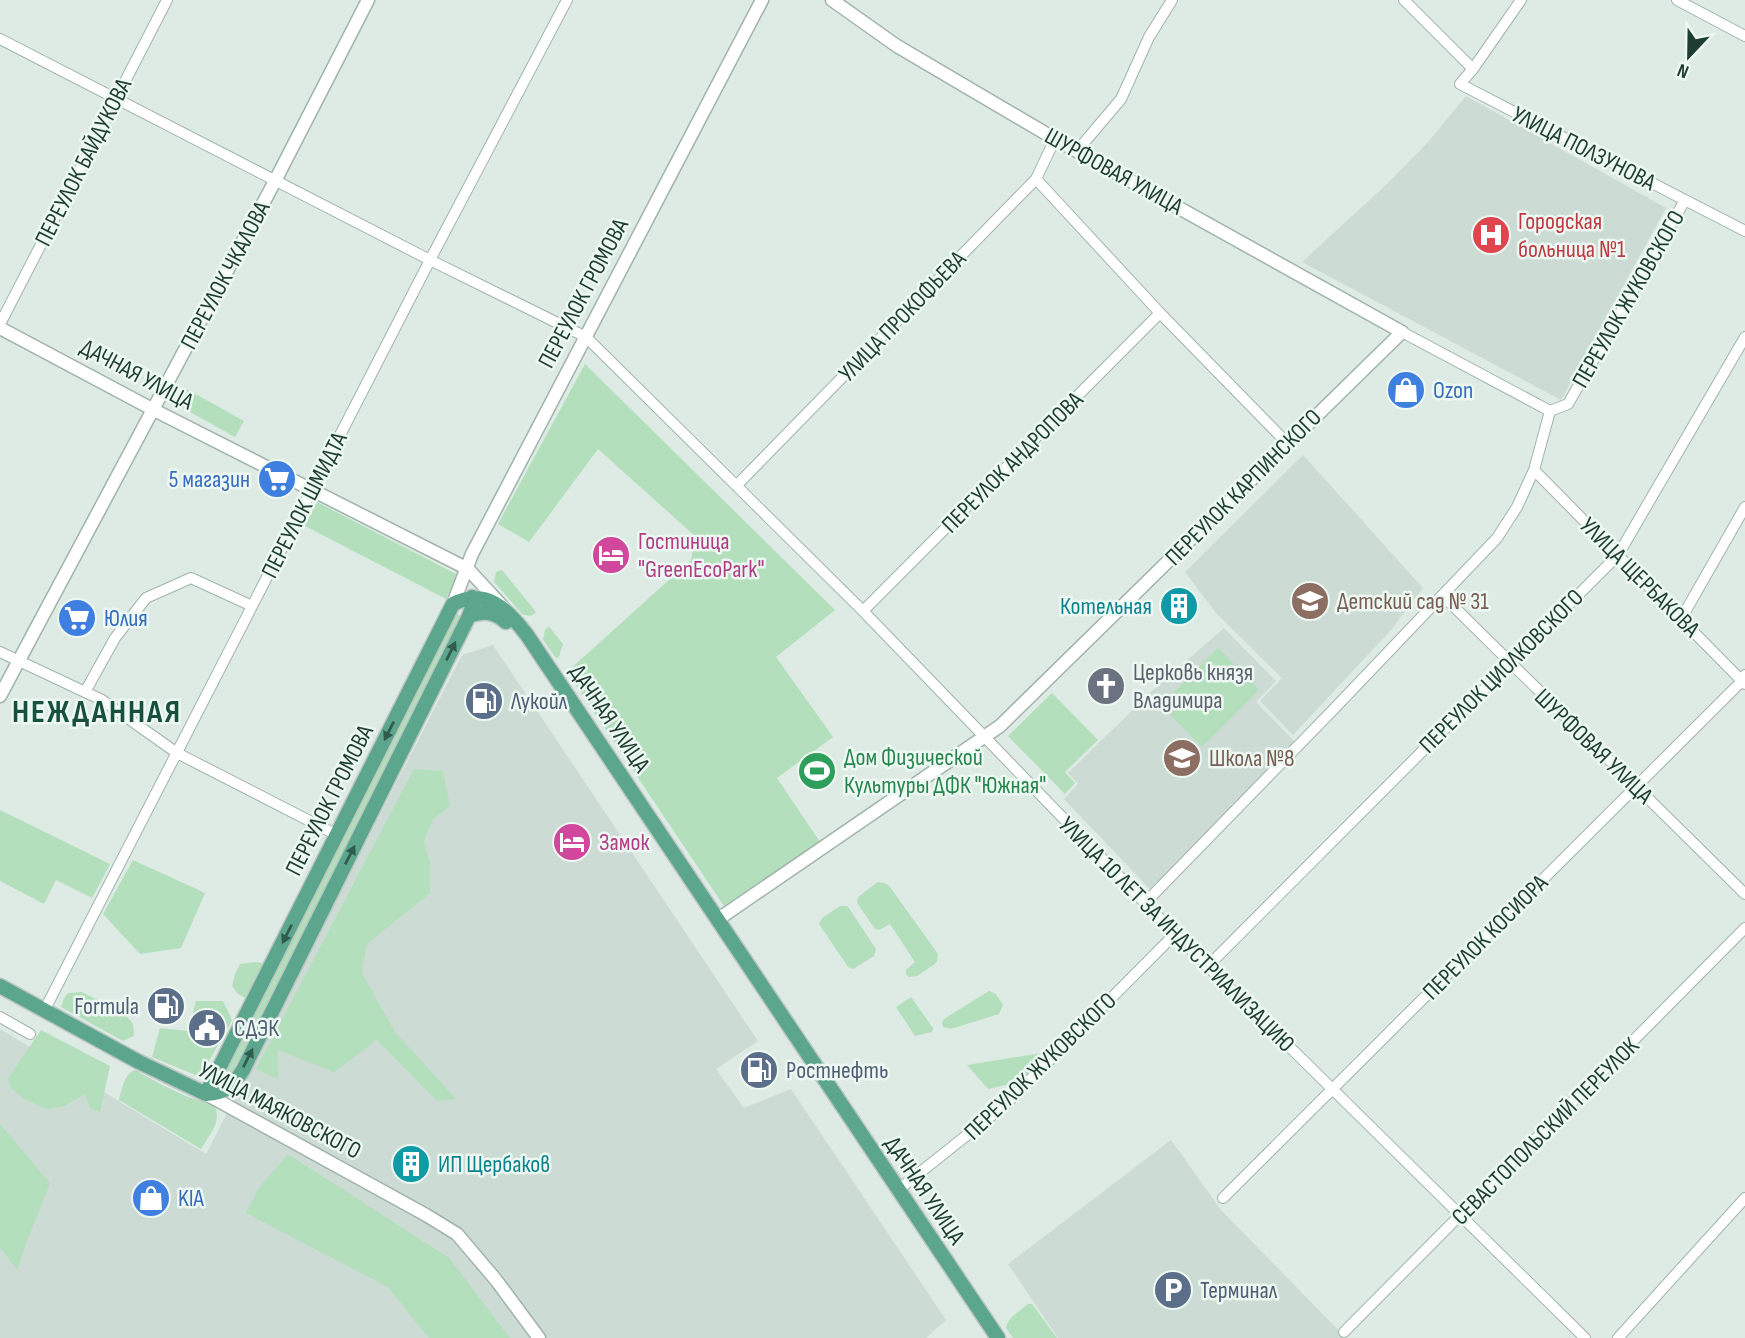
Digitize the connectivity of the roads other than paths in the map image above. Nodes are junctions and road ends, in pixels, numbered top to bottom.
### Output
1 (167, 0) edge
2 (368, 0) edge
3 (567, 0) edge
4 (762, 0) edge
5 (832, 0) edge
6 (1171, 0) edge
7 (1404, 0) edge
8 (1521, 0) edge
9 (1677, 0) edge
10 (1745, 36) edge
11 (0, 39) edge
12 (1473, 69) junction
13 (116, 99) junction
14 (1055, 139) junction
15 (1077, 151) junction
16 (1036, 179) junction
17 (275, 181) junction
18 (1685, 200) junction
19 (1745, 231) edge
20 (429, 260) junction
21 (1160, 313) junction
22 (0, 326) edge
23 (1402, 332) junction
24 (586, 337) junction
25 (1745, 337) edge
26 (154, 410) junction
27 (1550, 411) junction
28 (1287, 443) junction
29 (1534, 470) junction
30 (737, 485) junction
31 (312, 490) junction
32 (1745, 507) edge
33 (1618, 555) junction
34 (467, 569) junction
35 (1443, 596) junction
36 (472, 597) junction
37 (453, 604) junction
38 (252, 606) junction
39 (863, 611) junction
40 (504, 614) junction
41 (469, 616) junction
42 (1681, 618) junction
43 (0, 652) edge
44 (19, 661) junction
45 (1509, 663) junction
46 (1744, 680) edge
47 (85, 692) junction
48 (0, 696) edge
49 (985, 737) junction
50 (177, 753) junction
51 (1636, 787) junction
52 (337, 835) junction
53 (1745, 894) edge
54 (1145, 903) junction
55 (713, 922) junction
56 (1745, 929) edge
57 (1175, 934) junction
58 (1208, 966) junction
59 (0, 986) edge
60 (44, 1011) junction
61 (0, 1017) edge
62 (30, 1034) dead end
63 (1332, 1088) junction
64 (206, 1094) junction
65 (894, 1192) junction
66 (1223, 1198) dead end
67 (1745, 1198) edge
68 (1461, 1216) junction
69 (1344, 1332) dead end
70 (990, 1334) edge
71 (539, 1338) edge
72 (1585, 1338) edge
73 (1618, 1338) edge

1 - 13 street, ПЕРЕУЛОК БАЙДУКОВА
2 - 17 street, ПЕРЕУЛОК ЧКАЛОВА
3 - 20 street, ПЕРЕУЛОК ШМИДТА
4 - 24 street, ПЕРЕУЛОК ГРОМОВА
5 - 14 street, ШУРФОВАЯ УЛИЦА
6 - 15 street
7 - 12 street
8 - 12 street
9 - 10 street
11 - 13 street, УЛИЦА 10 ЛЕТ ЗА ИНДУСТРИАЛИЗАЦИЮ
12 - 18 street, УЛИЦА ПОЛЗУНОВА
13 - 17 street, УЛИЦА 10 ЛЕТ ЗА ИНДУСТРИАЛИЗАЦИЮ
13 - 22 street, ПЕРЕУЛОК БАЙДУКОВА
14 - 15 street, ШУРФОВАЯ УЛИЦА
14 - 16 street, УЛИЦА ПРОКОФЬЕВА
15 - 23 street, ШУРФОВАЯ УЛИЦА
16 - 21 street, ШУРФОВАЯ УЛИЦА
16 - 30 street, УЛИЦА ПРОКОФЬЕВА
17 - 20 street, УЛИЦА 10 ЛЕТ ЗА ИНДУСТРИАЛИЗАЦИЮ
17 - 26 street, ПЕРЕУЛОК ЧКАЛОВА
18 - 19 street, УЛИЦА ПОЛЗУНОВА
18 - 27 street, ПЕРЕУЛОК ЖУКОВСКОГО
20 - 24 street, УЛИЦА 10 ЛЕТ ЗА ИНДУСТРИАЛИЗАЦИЮ
20 - 31 street, ПЕРЕУЛОК ШМИДТА
21 - 28 street, ШУРФОВАЯ УЛИЦА
21 - 39 street, ПЕРЕУЛОК АНДРОПОВА
22 - 26 street, ДАЧНАЯ УЛИЦА
23 - 27 street
23 - 28 street, ПЕРЕУЛОК КАРПИНСКОГО
24 - 30 street, УЛИЦА 10 ЛЕТ ЗА ИНДУСТРИАЛИЗАЦИЮ
24 - 34 street, ПЕРЕУЛОК ГРОМОВА
25 - 33 street, ПЕРЕУЛОК ЦИОЛКОВСКОГО
26 - 31 street, ДАЧНАЯ УЛИЦА
26 - 44 street, ПЕРЕУЛОК ЧКАЛОВА
27 - 29 street, ПЕРЕУЛОК ЖУКОВСКОГО
28 - 49 street, ПЕРЕУЛОК КАРПИНСКОГО
29 - 33 street, УЛИЦА ЩЕРБАКОВА
29 - 35 street, ПЕРЕУЛОК ЖУКОВСКОГО
30 - 39 street, УЛИЦА 10 ЛЕТ ЗА ИНДУСТРИАЛИЗАЦИЮ
31 - 34 street, ДАЧНАЯ УЛИЦА
31 - 38 street, ПЕРЕУЛОК ШМИДТА
32 - 42 street
33 - 42 street, УЛИЦА ЩЕРБАКОВА
33 - 45 street, ПЕРЕУЛОК ЦИОЛКОВСКОГО
34 - 36 street
34 - 37 street, ПЕРЕУЛОК ГРОМОВА
34 - 40 street, ДАЧНАЯ УЛИЦА
35 - 45 street, ШУРФОВАЯ УЛИЦА
35 - 54 street, ПЕРЕУЛОК ЖУКОВСКОГО
36 - 37 main road
36 - 40 main road
36 - 41 main road, ПЕРЕУЛОК ГРОМОВА
37 -> 52 main road, ПЕРЕУЛОК ГРОМОВА
38 - 47 street
38 - 50 street, ПЕРЕУЛОК ШМИДТА
39 - 49 street, УЛИЦА 10 ЛЕТ ЗА ИНДУСТРИАЛИЗАЦИЮ
40 - 41 main road
40 - 55 main road, ДАЧНАЯ УЛИЦА
64 -> 41 main road, ПЕРЕУЛОК ГРОМОВА
42 - 46 street, УЛИЦА ЩЕРБАКОВА
43 - 44 street
44 - 47 street
44 - 48 street, ПЕРЕУЛОК ЧКАЛОВА
45 - 51 street, ШУРФОВАЯ УЛИЦА
45 - 58 street, ПЕРЕУЛОК ЦИОЛКОВСКОГО
46 - 51 street, ПЕРЕУЛОК КОСИОРА
47 - 50 street
49 - 54 street, УЛИЦА 10 ЛЕТ ЗА ИНДУСТРИАЛИЗАЦИЮ
49 - 55 street, ПЕРЕУЛОК КАРПИНСКОГО
50 - 52 street
50 - 60 street, ПЕРЕУЛОК ШМИДТА
51 - 53 street, ШУРФОВАЯ УЛИЦА
51 - 63 street, ПЕРЕУЛОК КОСИОРА
52 -> 64 main road, ПЕРЕУЛОК ГРОМОВА
54 - 57 street, УЛИЦА 10 ЛЕТ ЗА ИНДУСТРИАЛИЗАЦИЮ
55 - 65 main road, ДАЧНАЯ УЛИЦА
56 - 68 street, СЕВАСТОПОЛЬСКИЙ ПЕРЕУЛОК
57 - 58 street, УЛИЦА 10 ЛЕТ ЗА ИНДУСТРИАЛИЗАЦИЮ
57 - 65 street, ПЕРЕУЛОК ЖУКОВСКОГО
58 - 63 street, УЛИЦА 10 ЛЕТ ЗА ИНДУСТРИАЛИЗАЦИЮ
59 - 60 main road, УЛИЦА МАЯКОВСКОГО
60 - 64 main road, УЛИЦА МАЯКОВСКОГО
61 - 62 street
63 - 66 street, ПЕРЕУЛОК КОСИОРА
63 - 68 street, УЛИЦА 10 ЛЕТ ЗА ИНДУСТРИАЛИЗАЦИЮ
64 - 71 street, УЛИЦА МАЯКОВСКОГО
65 - 70 main road, ДАЧНАЯ УЛИЦА
67 - 73 street
68 - 69 street, СЕВАСТОПОЛЬСКИЙ ПЕРЕУЛОК
68 - 72 street, УЛИЦА 10 ЛЕТ ЗА ИНДУСТРИАЛИЗАЦИЮ

